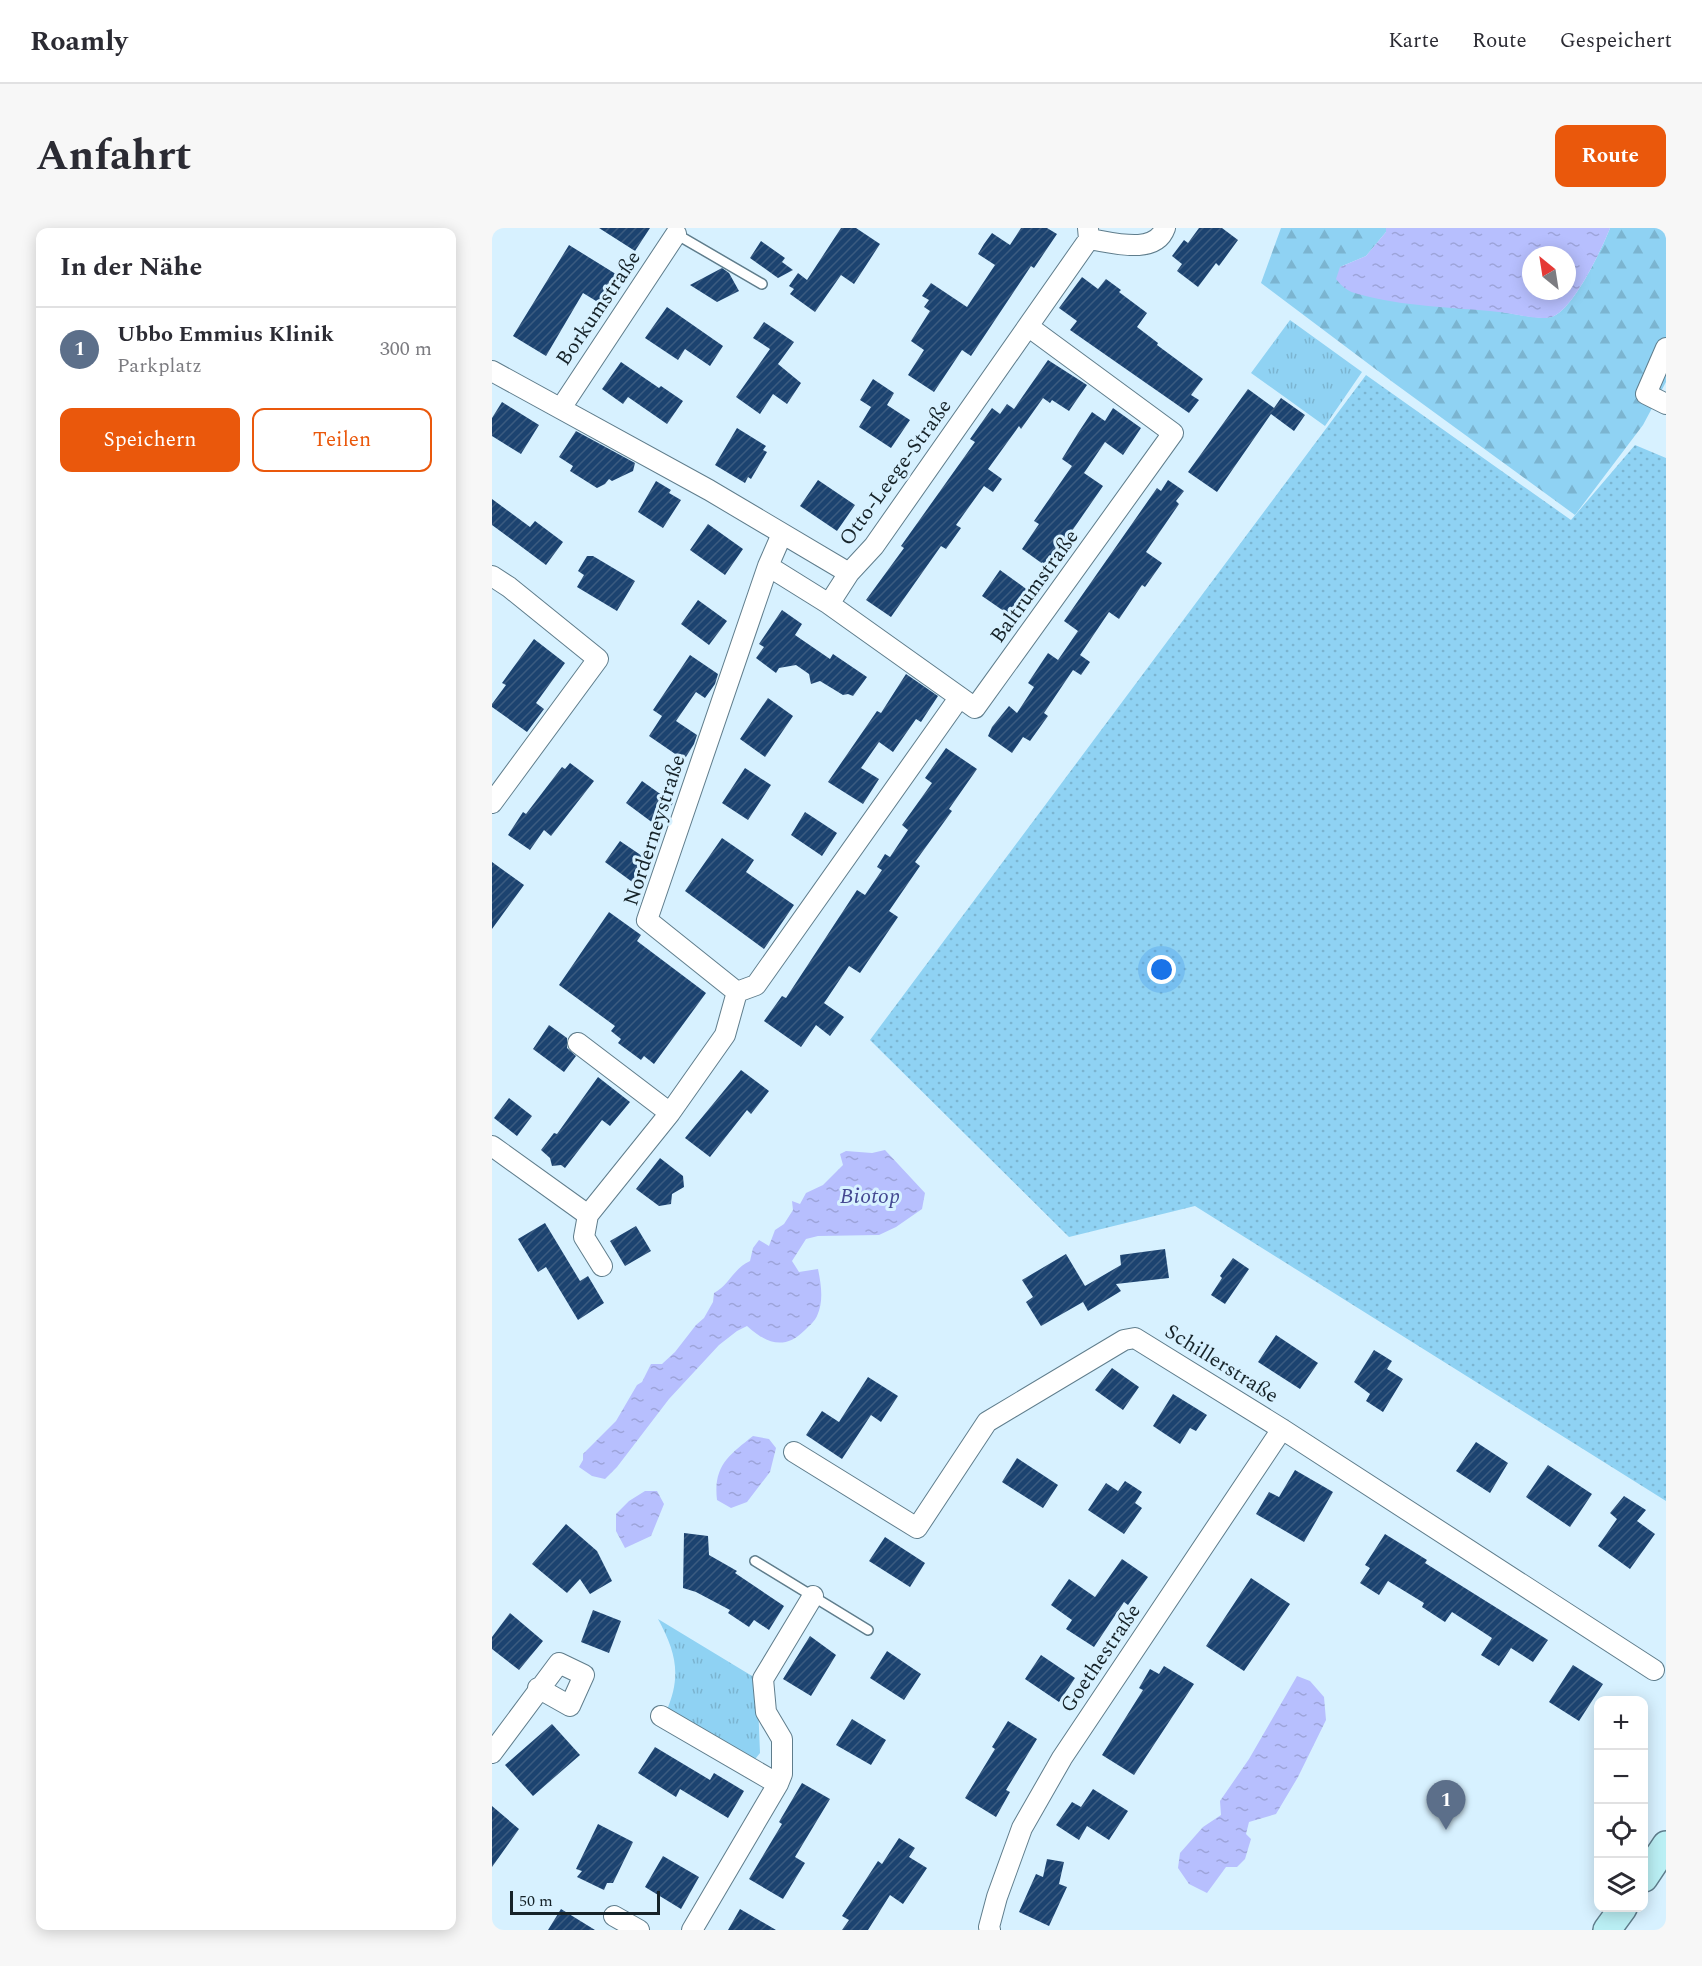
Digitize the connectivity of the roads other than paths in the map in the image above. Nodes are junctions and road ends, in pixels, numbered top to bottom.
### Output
1 (1165, 228) edge
2 (676, 234) joint
3 (1089, 234) edge
4 (762, 284) dead end
5 (1029, 327) junction
6 (1666, 348) edge
7 (492, 371) edge
8 (1666, 404) edge
9 (561, 408) junction
10 (782, 534) junction
11 (768, 566) junction
12 (849, 573) junction
13 (492, 576) edge
14 (829, 604) junction
15 (959, 698) junction
16 (492, 803) edge
17 (737, 992) junction
18 (578, 1043) dead end
19 (670, 1113) junction
20 (492, 1146) edge
21 (588, 1215) junction
22 (602, 1266) dead end
23 (1282, 1429) junction
24 (794, 1452) dead end
25 (755, 1561) dead end
26 (813, 1596) junction
27 (868, 1630) dead end
28 (1654, 1670) dead end
29 (538, 1688) dead end
30 (661, 1716) dead end
31 (492, 1753) edge
32 (778, 1784) junction
33 (1666, 1845) edge
34 (1648, 1872) edge
35 (1620, 1912) edge
36 (614, 1916) dead end
37 (639, 1930) edge
38 (692, 1930) edge
39 (990, 1930) edge
40 (1607, 1930) edge

1 - 3 street
2 - 4 lane
2 - 9 street, Borkumstraße
3 - 5 street, Otto-Leege-Straße
5 - 12 street, Otto-Leege-Straße
5 - 15 street, Baltrumstraße
6 - 8 street
7 - 9 street, Otto-Leege-Straße
9 - 10 street, Otto-Leege-Straße
10 - 11 street, Norderneystraße
10 - 12 street, Otto-Leege-Straße
11 - 14 street
11 - 17 street, Norderneystraße
12 - 14 street
13 - 16 street
14 - 15 street
15 - 17 street
17 - 19 street
18 - 19 street
19 - 21 street
20 - 21 street
21 - 22 street
23 - 24 street, Schillerstraße
23 - 28 street, Schillerstraße
23 - 39 street, Goethestraße
25 - 26 lane
26 - 27 lane
26 - 32 street
29 - 31 street
30 - 32 street
32 - 38 street
33 - 34 street
35 - 40 street
36 - 37 street

